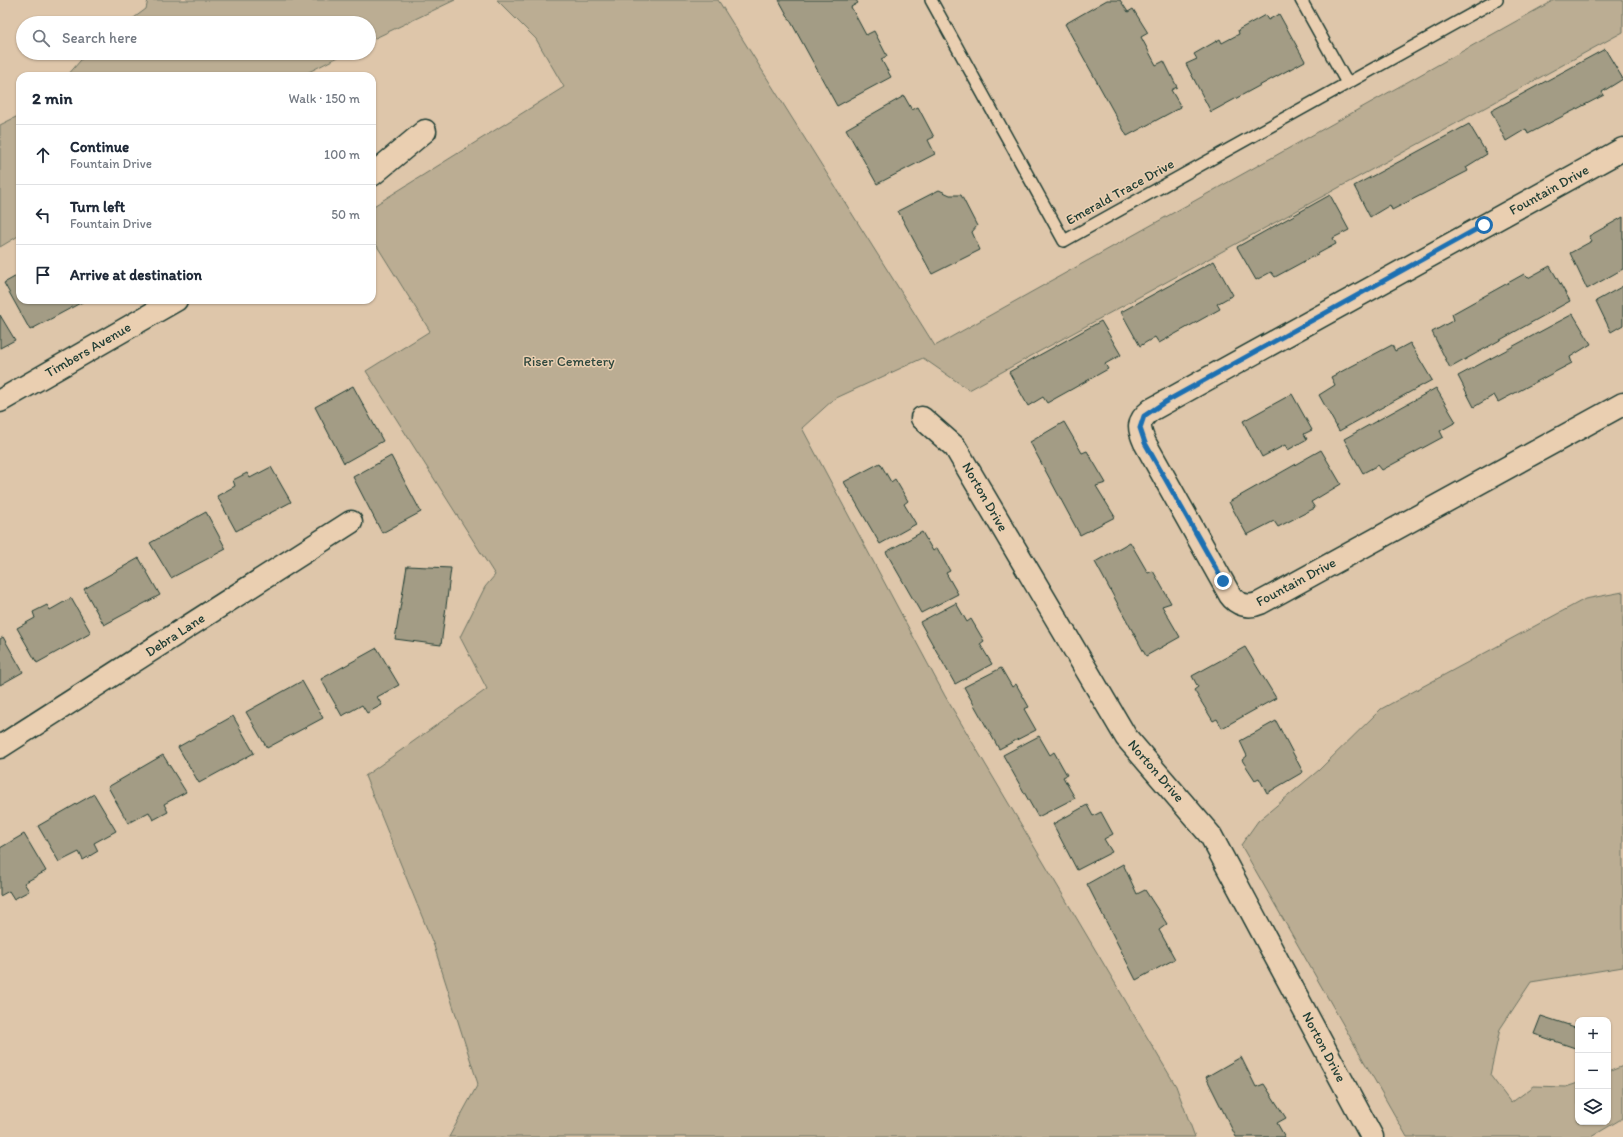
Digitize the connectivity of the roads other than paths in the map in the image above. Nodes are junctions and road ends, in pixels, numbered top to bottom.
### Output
1 (931, 0) edge
2 (1301, 0) edge
3 (1497, 0) edge
4 (1347, 83) junction
5 (425, 131) dead end
6 (1623, 149) edge
7 (376, 172) edge
8 (169, 304) edge
9 (0, 401) edge
10 (1623, 404) edge
11 (922, 418) dead end
12 (350, 522) dead end
13 (0, 747) edge
14 (1372, 1137) edge

1 - 4 lane, Emerald Trace Drive
2 - 4 lane
3 - 4 lane, Emerald Trace Drive
5 - 7 street
6 - 10 street, Fountain Drive
8 - 9 street, Timbers Avenue
11 - 14 street, Norton Drive
12 - 13 street, Debra Lane

